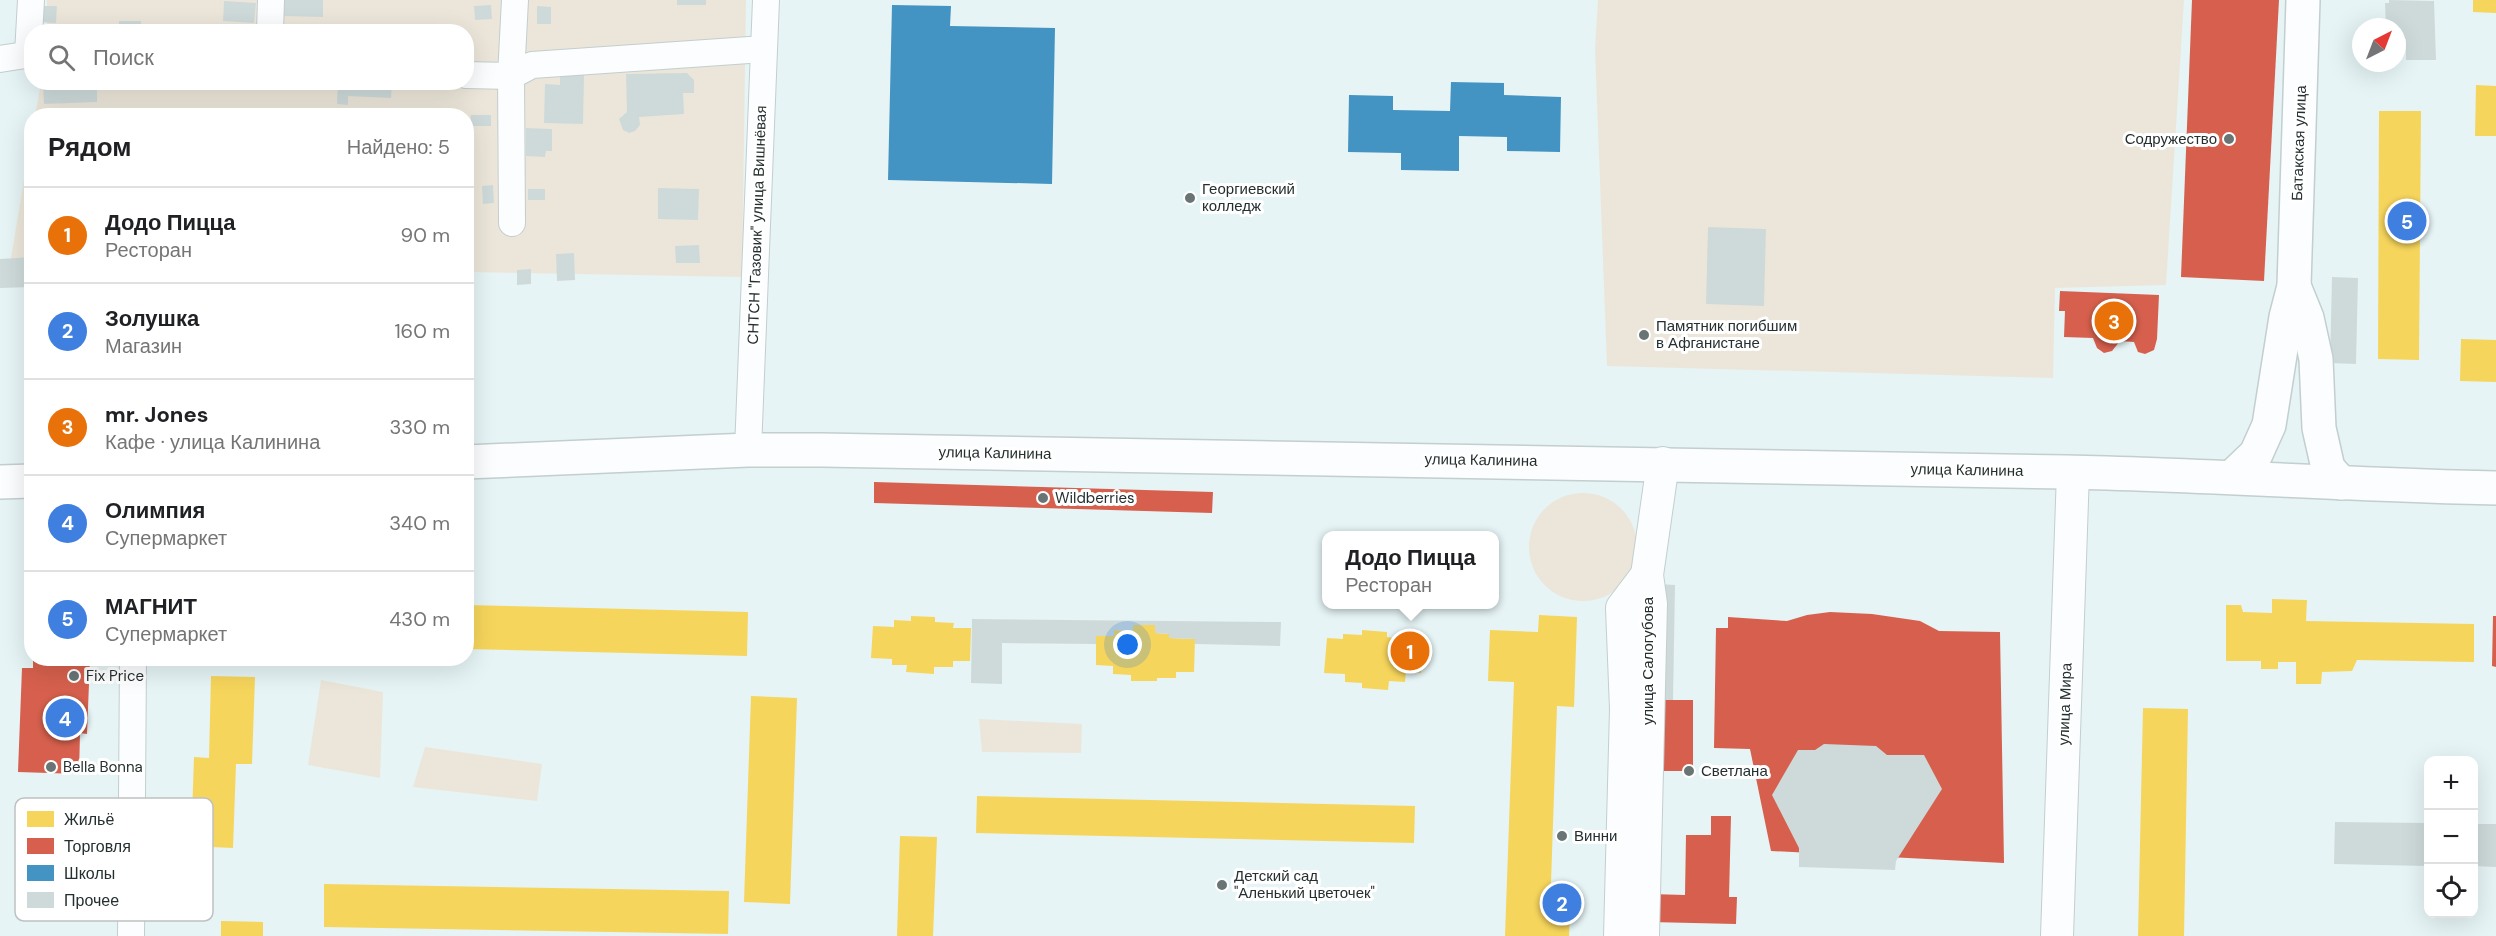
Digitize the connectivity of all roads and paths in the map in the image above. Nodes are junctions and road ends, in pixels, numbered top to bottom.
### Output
1 (31, 0) edge
2 (271, 0) edge
3 (515, 0) edge
4 (766, 0) edge
5 (2303, 0) edge
6 (31, 24) edge
7 (270, 24) edge
8 (764, 49) junction
9 (24, 55) edge
10 (0, 59) edge
11 (474, 75) edge
12 (511, 76) junction
13 (512, 223) dead end
14 (2294, 286) junction
15 (748, 450) junction
16 (474, 462) edge
17 (1663, 463) junction
18 (2073, 472) junction
19 (2232, 477) junction
20 (24, 481) edge
21 (0, 482) edge
22 (2341, 483) junction
23 (2496, 488) edge
24 (1647, 575) junction
25 (133, 666) edge
26 (132, 798) edge
27 (131, 921) edge
28 (131, 936) edge
29 (1620, 936) edge
30 (1643, 936) edge
31 (2057, 936) edge

1 - 6 street
2 - 7 street
3 - 12 street
4 - 8 street, СНТСН "Газовик" улица Вишнёвая
5 - 14 main road, Батакская улица
8 - 12 street
8 - 15 street, СНТСН "Газовик" улица Вишнёвая
9 - 10 street
11 - 12 street
12 - 13 street
14 - 19 main road, Батакская улица
14 - 22 main road, Батакская улица
15 - 16 main road, улица Калинина
15 - 17 main road, улица Калинина
17 - 18 main road, улица Калинина
17 - 24 street
18 - 19 main road, улица Калинина
18 - 31 street, улица Мира
19 - 22 main road, улица Калинина
20 - 21 main road
22 - 23 main road, улица Калинина
24 - 29 street, улица Салогубова
24 - 30 street, улица Салогубова
25 - 26 street
27 - 28 street

